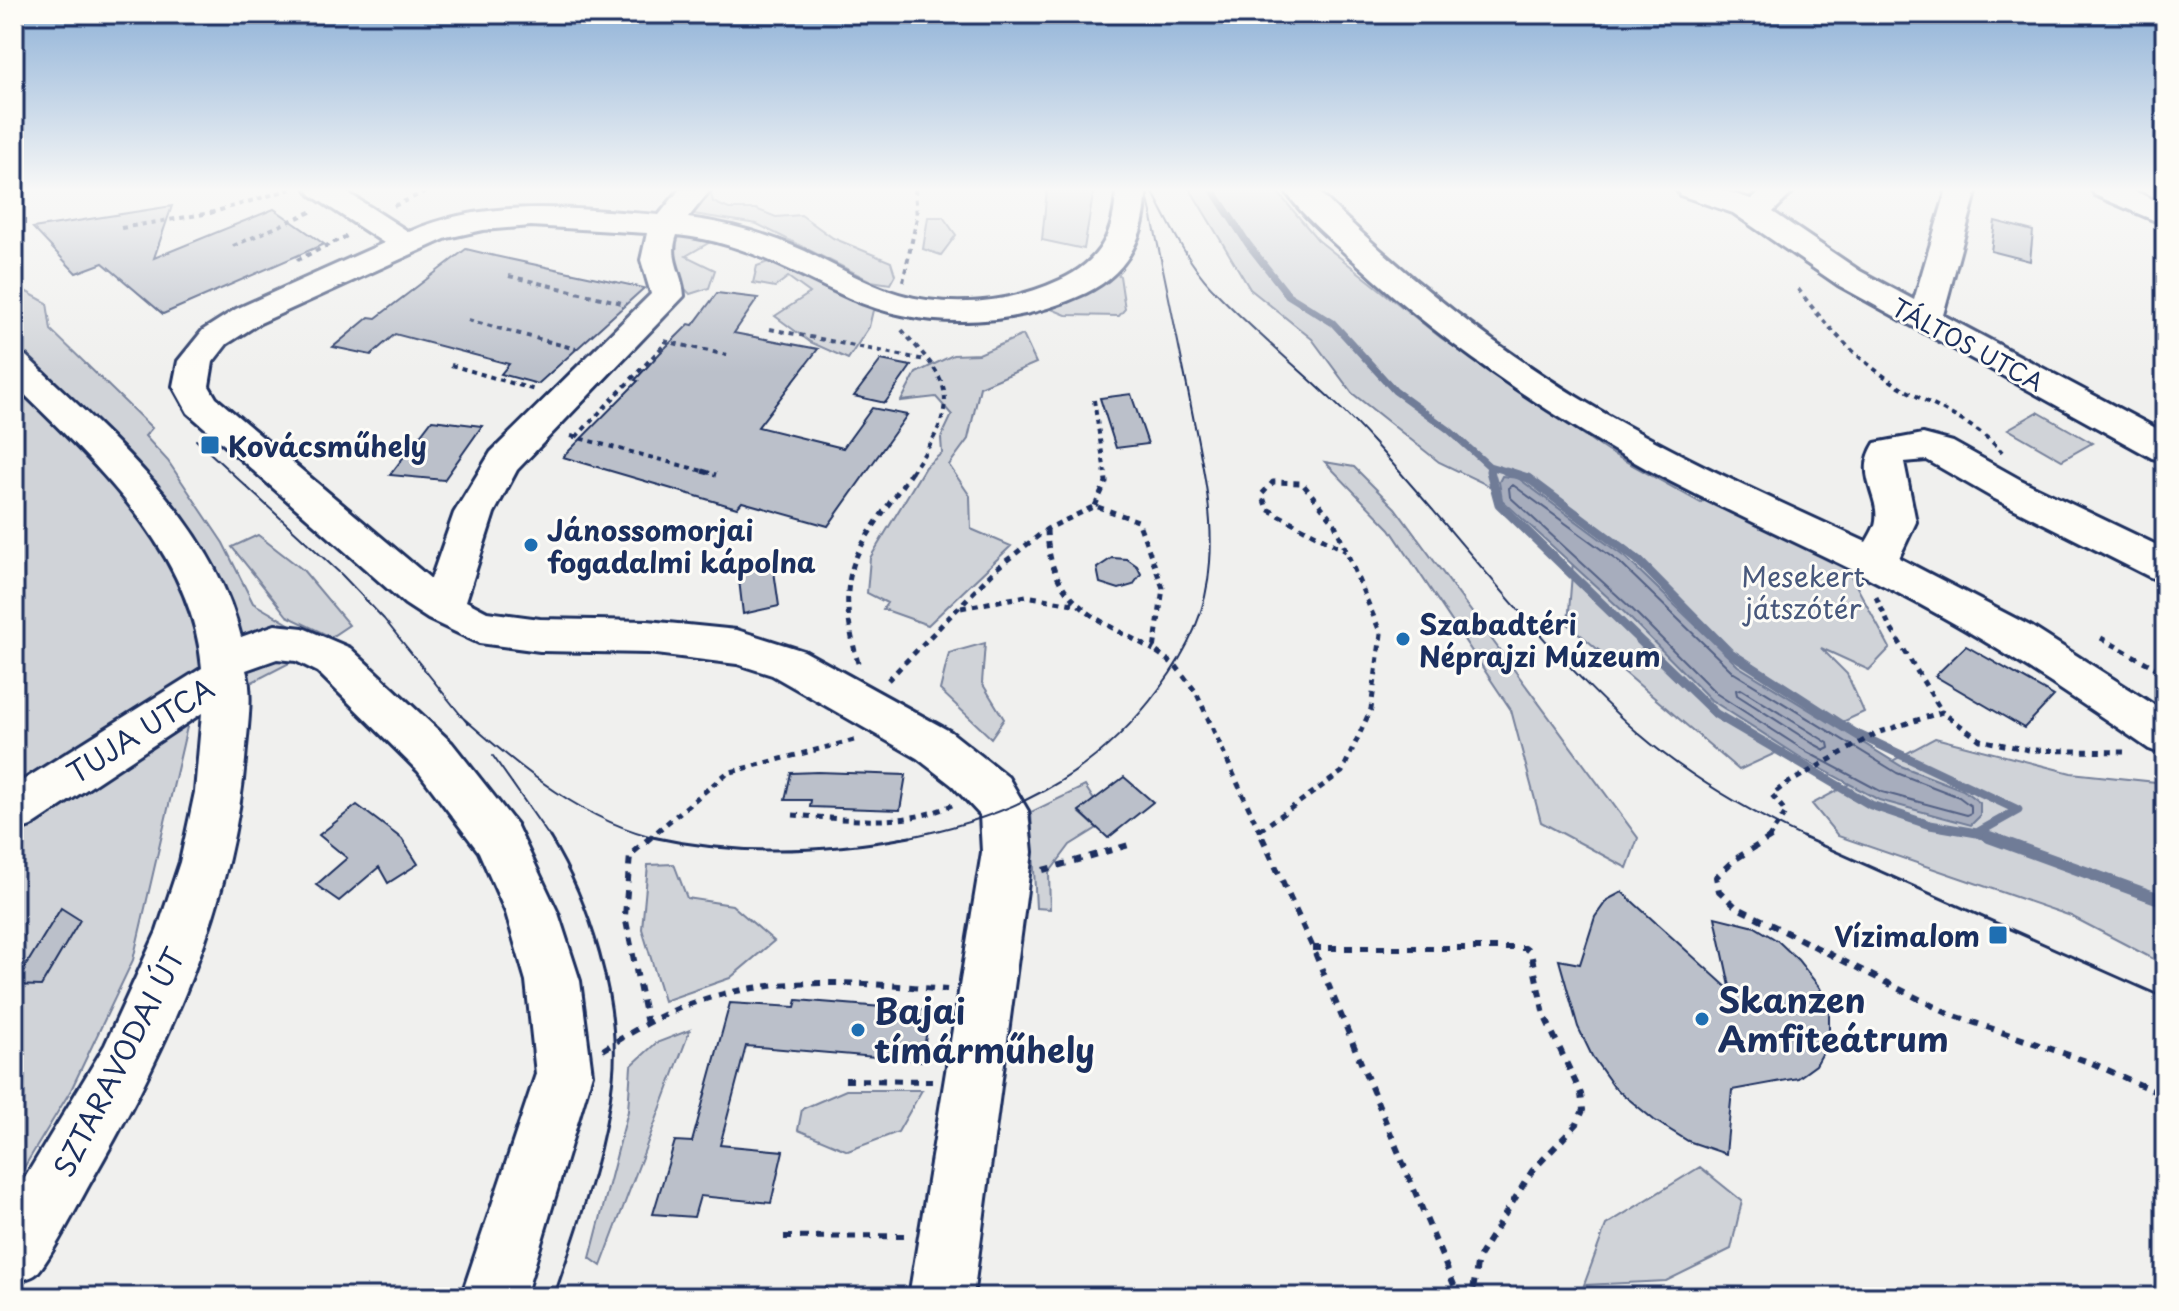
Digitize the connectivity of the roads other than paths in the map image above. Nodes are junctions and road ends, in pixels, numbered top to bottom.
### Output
1 (350, 250) edge
2 (658, 250) edge
3 (779, 250) edge
4 (1120, 250) edge
5 (1365, 250) edge
6 (1807, 250) edge
7 (1945, 250) edge
8 (1925, 321) junction
9 (14, 364) edge
10 (2165, 449) edge
11 (1876, 563) junction
12 (2165, 567) edge
13 (443, 608) junction
14 (224, 668) junction
15 (2151, 744) edge
16 (14, 811) edge
17 (14, 1252) edge
18 (493, 1297) edge
19 (941, 1297) edge

1 - 13 street
2 - 13 street
3 - 4 street
5 - 11 street
6 - 8 street, TÁLTOS UTCA
7 - 8 street
8 - 10 street, TÁLTOS UTCA
9 - 14 street, SZTARAVODAI ÚT
11 - 12 street
11 - 15 street
13 - 19 street
14 - 16 street, TUJA UTCA
14 - 17 street, SZTARAVODAI ÚT
14 - 18 street, TUJA UTCA

